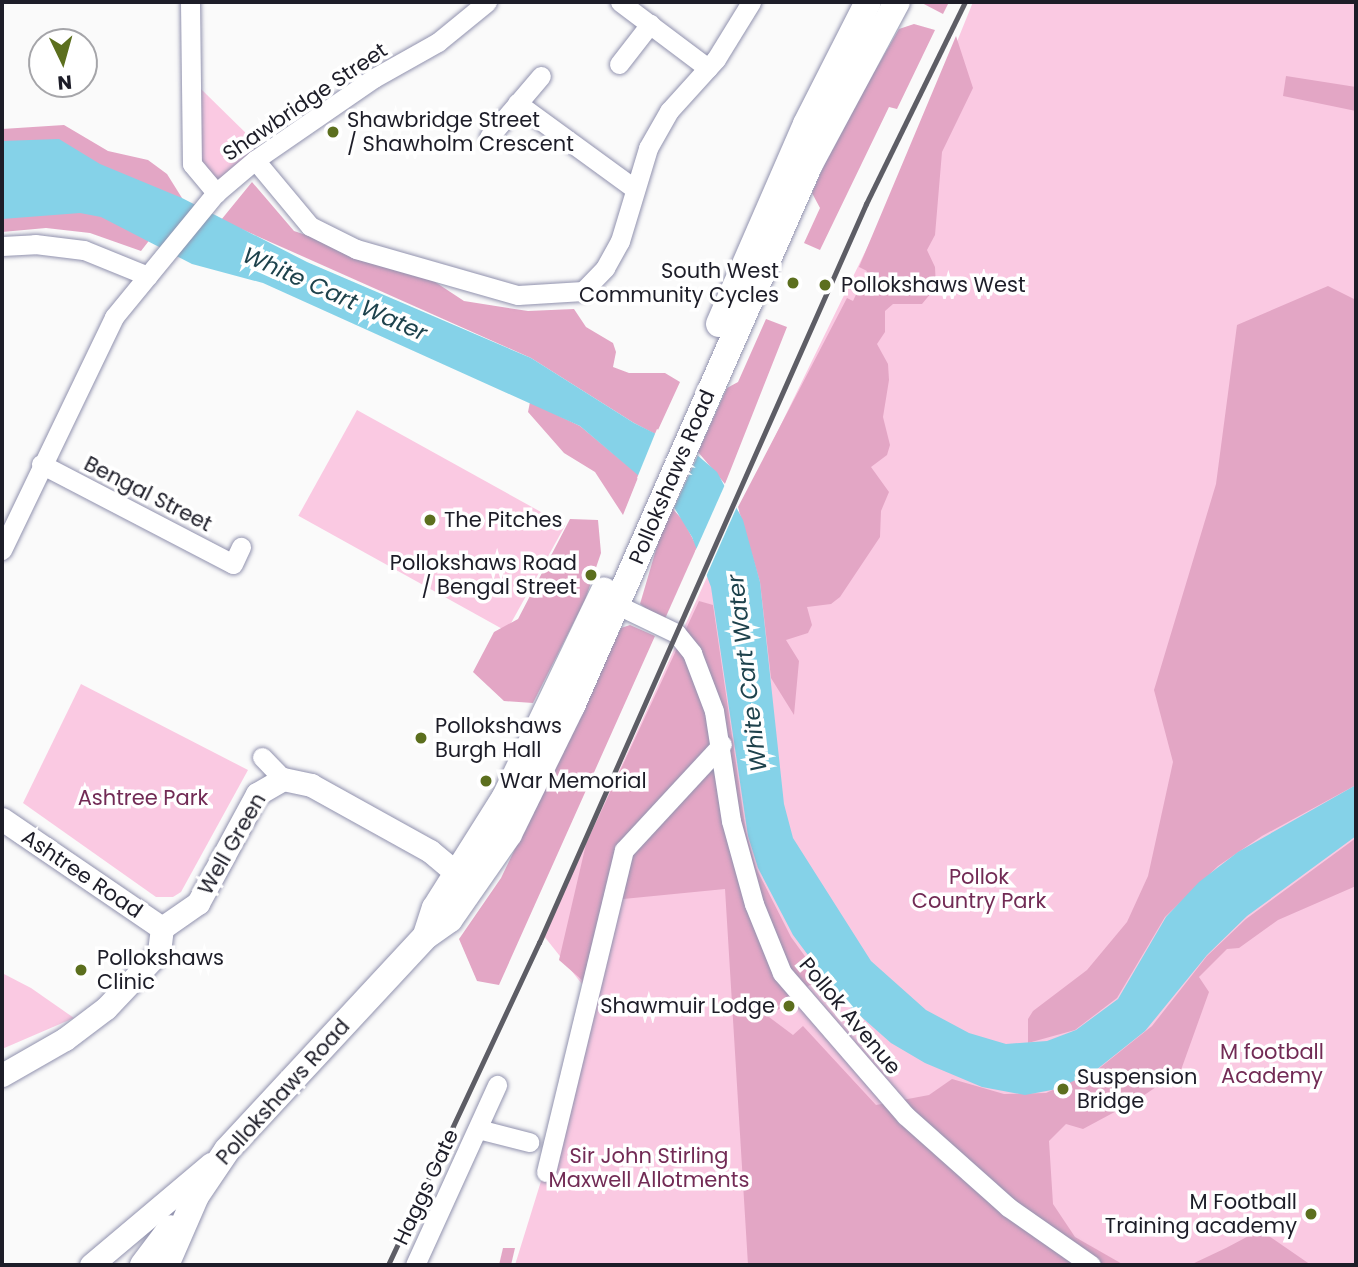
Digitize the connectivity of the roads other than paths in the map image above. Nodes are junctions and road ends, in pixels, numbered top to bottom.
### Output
1 (190, 2) edge
2 (487, 2) edge
3 (620, 2) edge
4 (751, 2) edge
5 (869, 2) edge
6 (897, 2) edge
7 (650, 24) junction
8 (619, 64) dead end
9 (708, 68) junction
10 (541, 76) dead end
11 (517, 103) junction
12 (489, 137) dead end
13 (255, 160) junction
14 (635, 189) junction
15 (211, 200) junction
16 (2, 246) edge
17 (148, 276) junction
18 (692, 410) junction
19 (41, 464) junction
20 (2, 550) edge
21 (237, 556) dead end
22 (609, 601) junction
23 (722, 744) junction
24 (262, 757) dead end
25 (283, 779) junction
26 (2, 819) edge
27 (459, 875) junction
28 (162, 928) junction
29 (426, 936) junction
30 (2, 1075) edge
31 (497, 1085) dead end
32 (478, 1129) junction
33 (529, 1142) dead end
34 (227, 1150) junction
35 (546, 1172) dead end
36 (196, 1196) junction
37 (91, 1265) edge
38 (143, 1265) edge
39 (166, 1265) edge
40 (415, 1265) edge
41 (1091, 1265) edge

1 - 15 street
2 - 13 street, Shawbridge Street
3 - 7 street
4 - 9 street
5 - 18 main road, Pollokshaws Road
6 - 18 main road, Pollokshaws Road
7 - 8 street
7 - 9 street
9 - 14 street
10 - 11 street
11 - 12 street
11 - 14 street
13 - 14 street
13 - 15 street, Shawbridge Street
15 - 17 street, Shawbridge Street
16 - 17 street
17 - 19 street, Shawbridge Street
18 - 22 main road, Pollokshaws Road
19 - 20 street, Shawbridge Street
19 - 21 street, Bengal Street
22 - 23 street, Pollok Avenue
22 - 27 main road, Pollokshaws Road
22 - 29 main road, Pollokshaws Road
23 - 35 street
23 - 41 street, Pollok Avenue
24 - 25 street
25 - 27 street
25 - 28 street, Well Green
26 - 28 street, Ashtree Road
27 - 29 main road, Pollokshaws Road
28 - 30 street
29 - 34 main road, Pollokshaws Road
31 - 32 street, Haggs Gate
32 - 33 street, Haggs Gate
32 - 40 street, Haggs Gate
34 - 36 main road, Pollokshaws Road
34 - 37 street
36 - 38 main road
36 - 39 main road, Pollokshaws Road

